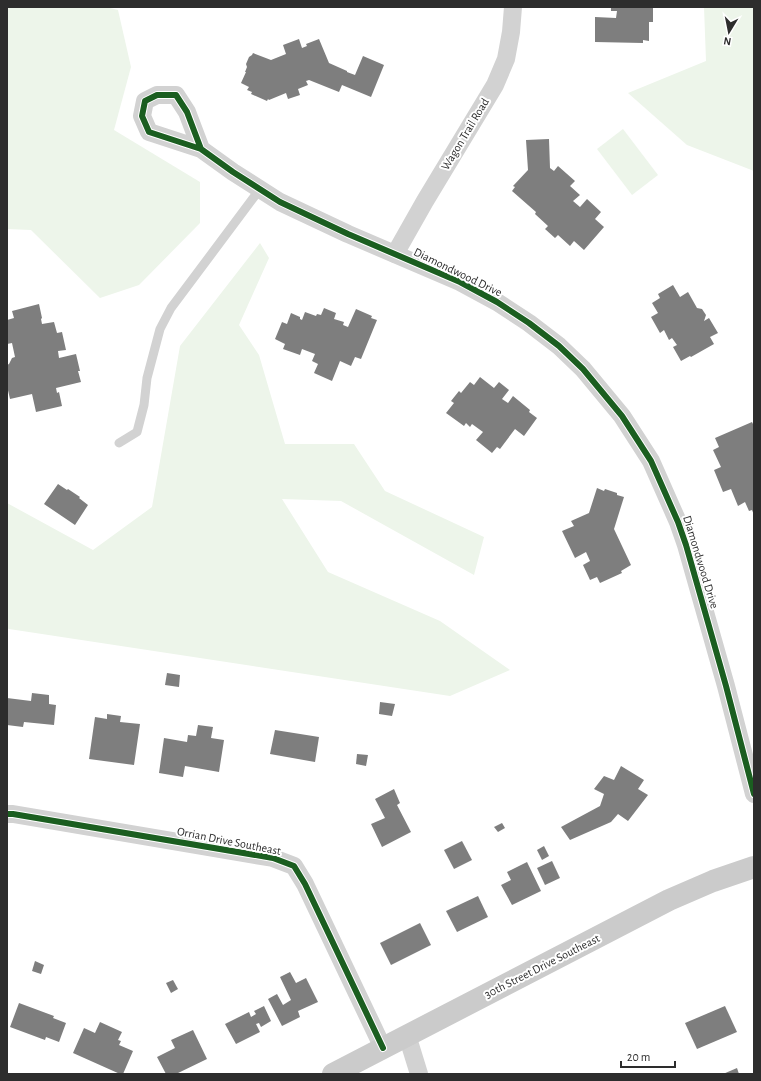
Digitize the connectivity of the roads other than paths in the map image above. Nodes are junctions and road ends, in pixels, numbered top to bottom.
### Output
1 (513, 7) edge
2 (201, 149) dead end
3 (260, 189) junction
4 (395, 254) junction
5 (119, 443) dead end
6 (754, 794) edge
7 (7, 814) edge
8 (754, 867) edge
9 (407, 1035) junction
10 (383, 1048) junction
11 (333, 1074) edge
12 (419, 1074) edge

1 - 4 street, Wagon Trail Road
2 - 3 street, Diamondwood Drive
3 - 4 street, Diamondwood Drive
3 - 5 lane
4 - 6 street, Diamondwood Drive
7 - 10 street, Orrian Drive Southeast
8 - 9 main road, 30th Street Drive Southeast
9 - 10 main road, 30th Street Drive Southeast
9 - 12 street
10 - 11 main road, 30th Street Drive Southeast

